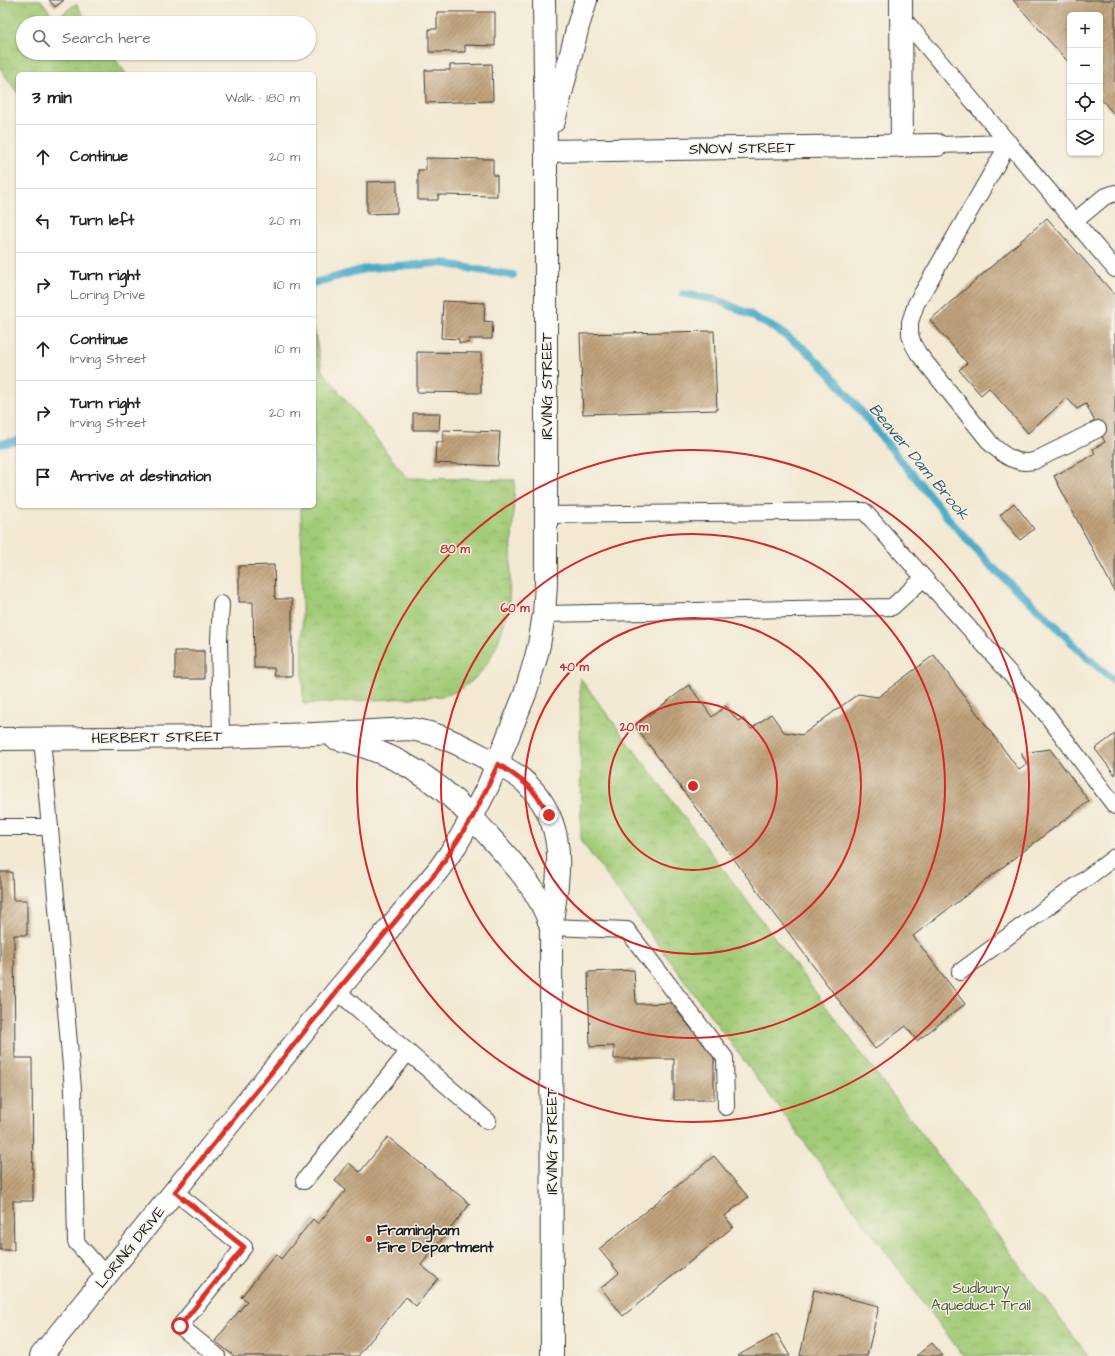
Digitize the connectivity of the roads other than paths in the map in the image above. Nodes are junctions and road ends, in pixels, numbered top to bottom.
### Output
1 (544, 0) edge
2 (586, 0) edge
3 (901, 8) edge
4 (1009, 143) junction
5 (937, 145) joint
6 (902, 146) junction
7 (546, 151) junction
8 (1115, 193) edge
9 (1075, 221) junction
10 (1115, 269) edge
11 (1098, 429) dead end
12 (547, 515) junction
13 (924, 578) junction
14 (221, 604) dead end
15 (544, 614) junction
16 (314, 734) junction
17 (221, 737) junction
18 (42, 738) junction
19 (0, 739) edge
20 (498, 764) junction
21 (1115, 806) edge
22 (472, 818) junction
23 (0, 827) edge
24 (50, 827) junction
25 (1115, 857) edge
26 (552, 927) junction
27 (960, 972) dead end
28 (337, 991) junction
29 (408, 1052) junction
30 (726, 1107) dead end
31 (488, 1121) dead end
32 (304, 1181) dead end
33 (175, 1192) junction
34 (106, 1276) junction
35 (41, 1356) edge
36 (217, 1356) edge
37 (552, 1356) edge

1 - 7 street, IRVING STREET
2 - 7 street
3 - 4 lane
3 - 6 street
4 - 5 lane
4 - 9 lane
4 - 11 lane
5 - 6 street, SNOW STREET
6 - 7 street, SNOW STREET
7 - 12 street, IRVING STREET
8 - 9 lane
9 - 10 lane
12 - 13 lane
12 - 15 street, IRVING STREET
13 - 15 lane
13 - 21 lane
14 - 17 lane
15 - 20 street, IRVING STREET
16 - 17 street, HERBERT STREET
16 - 20 street, HERBERT STREET
16 - 22 street, HERBERT STREET
17 - 18 street, HERBERT STREET
18 - 19 street, HERBERT STREET
18 - 24 lane
20 - 22 street, IRVING STREET
20 - 26 street, IRVING STREET
22 - 26 street, IRVING STREET
22 - 28 street, LORING DRIVE
23 - 24 lane
24 - 34 lane
25 - 27 lane
26 - 30 lane
26 - 37 street, IRVING STREET
28 - 29 lane
28 - 33 street, LORING DRIVE
29 - 31 lane
29 - 32 lane
33 - 34 street, LORING DRIVE
33 - 36 lane
34 - 35 street, LORING DRIVE

